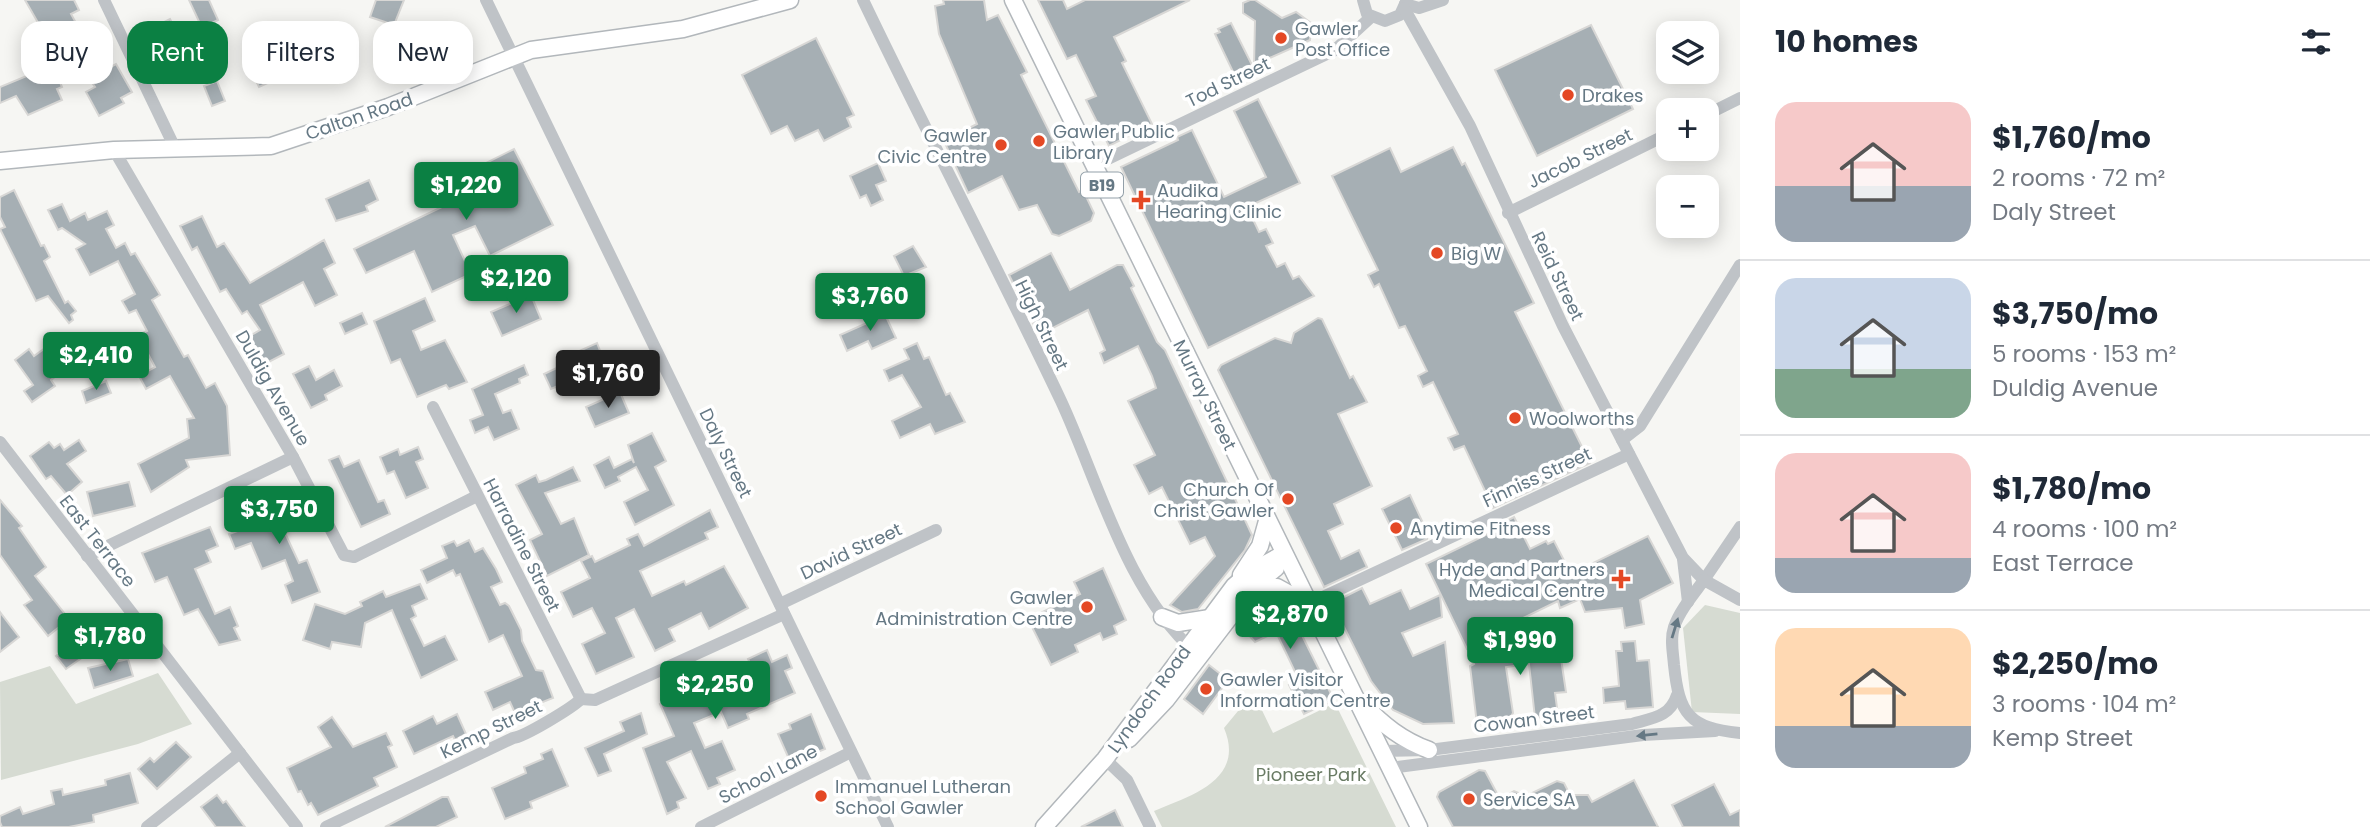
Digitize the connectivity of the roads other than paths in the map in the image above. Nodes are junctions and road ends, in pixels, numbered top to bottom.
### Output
1 (104, 0) edge
2 (486, 0) edge
3 (790, 0) edge
4 (863, 0) edge
5 (1013, 0) edge
6 (1363, 0) edge
7 (1443, 0) edge
8 (1405, 4) edge
9 (1371, 17) junction
10 (513, 56) junction
11 (1740, 98) edge
12 (1719, 108) edge
13 (1656, 140) edge
14 (175, 148) junction
15 (114, 150) junction
16 (0, 161) edge
17 (1093, 166) junction
18 (1508, 213) junction
19 (1740, 265) edge
20 (433, 407) dead end
21 (1622, 440) junction
22 (0, 442) edge
23 (1629, 454) junction
24 (293, 457) junction
25 (477, 496) junction
26 (1267, 521) junction
27 (1740, 527) edge
28 (936, 530) dead end
29 (1730, 544) junction
30 (87, 556) junction
31 (1683, 558) junction
32 (1285, 559) junction
33 (1703, 580) junction
34 (1234, 586) junction
35 (1253, 587) junction
36 (1737, 598) edge
37 (1688, 602) junction
38 (1308, 604) junction
39 (782, 609) junction
40 (1162, 617) junction
41 (1210, 618) junction
42 (1194, 652) junction
43 (1354, 695) junction
44 (1677, 695) junction
45 (581, 699) junction
46 (1715, 731) junction
47 (1740, 733) edge
48 (1429, 750) junction
49 (1382, 751) junction
50 (850, 752) junction
51 (240, 753) junction
52 (1105, 759) junction
53 (1417, 765) junction
54 (1390, 768) junction
55 (1404, 797) junction
56 (146, 827) edge
57 (297, 827) edge
58 (326, 827) edge
59 (701, 827) edge
60 (888, 827) edge
61 (1044, 827) edge
62 (1150, 827) edge
63 (1419, 827) edge

1 - 14 street
2 - 10 street, Daly Street
3 - 10 main road, Calton Road
4 - 40 street, High Street
5 - 17 main road, Murray Street / B19
6 - 9 street
7 - 8 street
8 - 9 street
8 - 18 street, Reid Street
9 - 17 street, Tod Street
10 - 14 main road, Calton Road
10 - 39 street, Daly Street
11 - 12 street
13 - 18 street, Jacob Street
14 - 15 main road, Calton Road
15 - 16 main road, Calton Road
15 - 24 street, Duldig Avenue
17 - 26 main road, Murray Street / B19
18 - 21 street, Reid Street
19 - 21 street
20 - 25 street, Harradine Street
21 - 23 street, Reid Street
22 - 30 street, East Terrace
23 - 31 street, Reid Street
23 - 38 street, Finniss Street
24 - 25 street, Duldig Avenue
24 - 30 street
25 - 45 street, Harradine Street
26 - 32 main road, Murray Street / B19
26 - 34 main road
27 - 29 street
28 - 39 street, David Street
29 - 33 street
29 - 36 street
30 - 51 street, East Terrace
31 - 33 street, Reid Street
31 - 37 street, Reid Street
32 - 34 main road, Lyndoch Road
32 - 35 main road, Lyndoch Road
32 - 38 main road, Murray Street
33 - 36 street, Reid Street
33 - 37 street
34 - 41 main road, Lyndoch Road
35 - 38 main road
35 - 42 main road, Lyndoch Road
44 -> 37 street
38 - 43 main road, Murray Street
39 - 45 street, Kemp Street
39 - 50 street, Daly Street
40 - 41 main road
40 - 42 street, High Street
41 - 42 main road, Lyndoch Road
42 - 52 main road, Lyndoch Road
43 - 48 main road
43 - 49 main road, Murray Street
44 - 46 street
44 - 48 street, Cowan Street
45 - 58 street, Kemp Street
46 - 47 street, Cowan Street
46 -> 53 street, Cowan Street
48 - 49 street, Cowan Street
49 - 54 main road, Murray Street
50 - 59 street, School Lane
50 - 60 street, Daly Street
51 - 56 street
51 - 57 street, East Terrace
52 - 61 main road, Lyndoch Road
52 - 62 street
53 - 54 street, Cowan Street
53 - 55 street
54 - 55 main road, Murray Street
55 - 63 main road, Murray Street

